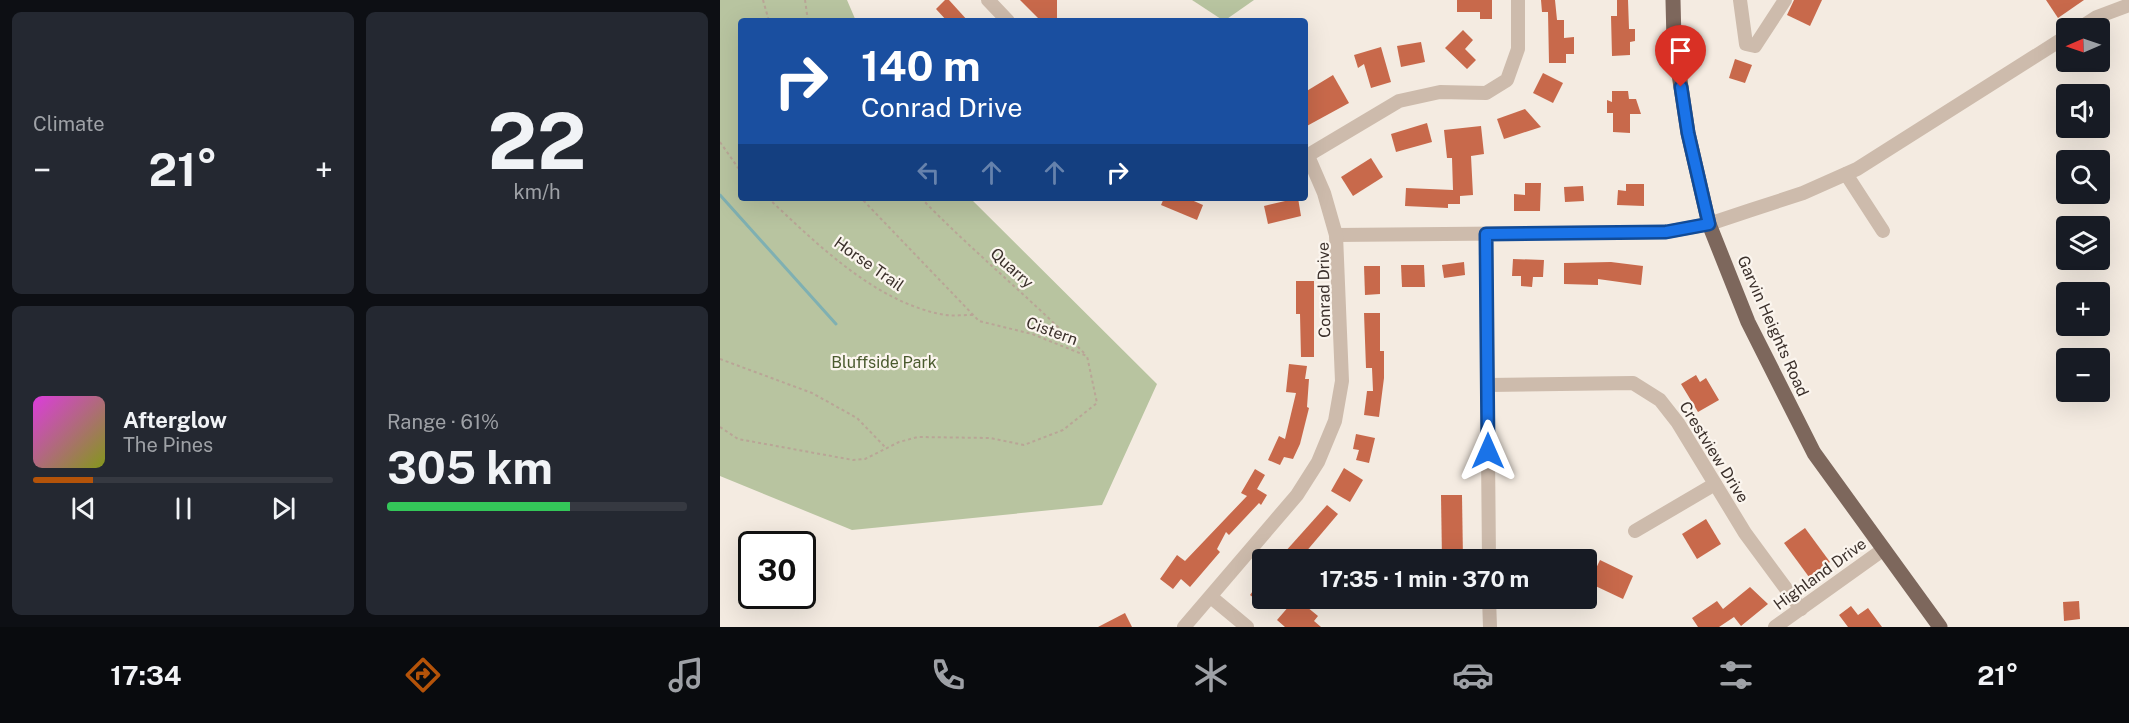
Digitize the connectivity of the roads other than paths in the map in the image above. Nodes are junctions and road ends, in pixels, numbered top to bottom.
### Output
1 (988, 0) edge
2 (1518, 0) edge
3 (1673, 0) edge
4 (1740, 0) edge
5 (1785, 0) edge
6 (2129, 5) edge
7 (1005, 18) edge
8 (2095, 18) edge
9 (2056, 43) edge
10 (1308, 156) edge
11 (1308, 159) edge
12 (1846, 174) junction
13 (1709, 224) junction
14 (1882, 231) dead end
15 (1486, 234) junction
16 (1336, 235) junction
17 (1488, 385) junction
18 (1715, 484) junction
19 (1635, 531) dead end
20 (1489, 549) edge
21 (1884, 549) junction
22 (1211, 597) junction
23 (1489, 609) edge
24 (1801, 609) junction
25 (1184, 627) edge
26 (1247, 627) edge
27 (1490, 627) edge
28 (1775, 627) edge
29 (1940, 627) edge

1 - 7 street
2 - 10 street
3 - 13 main road, Garvin Heights Road
4 - 5 street
6 - 8 street
9 - 12 street, Conrad Drive
11 - 16 street
12 - 13 street, Conrad Drive
12 - 14 street
13 - 15 street, Conrad Drive
13 - 21 main road, Garvin Heights Road
15 - 16 street, Conrad Drive
15 - 17 street
16 - 22 street, Conrad Drive
17 - 18 street, Crestview Drive
17 - 20 street
18 - 19 street
18 - 24 street, Crestview Drive
21 - 24 street, Highland Drive
21 - 29 main road, Garvin Heights Road
22 - 25 street, Conrad Drive
22 - 26 street
23 - 27 street
24 - 28 street, Highland Drive

